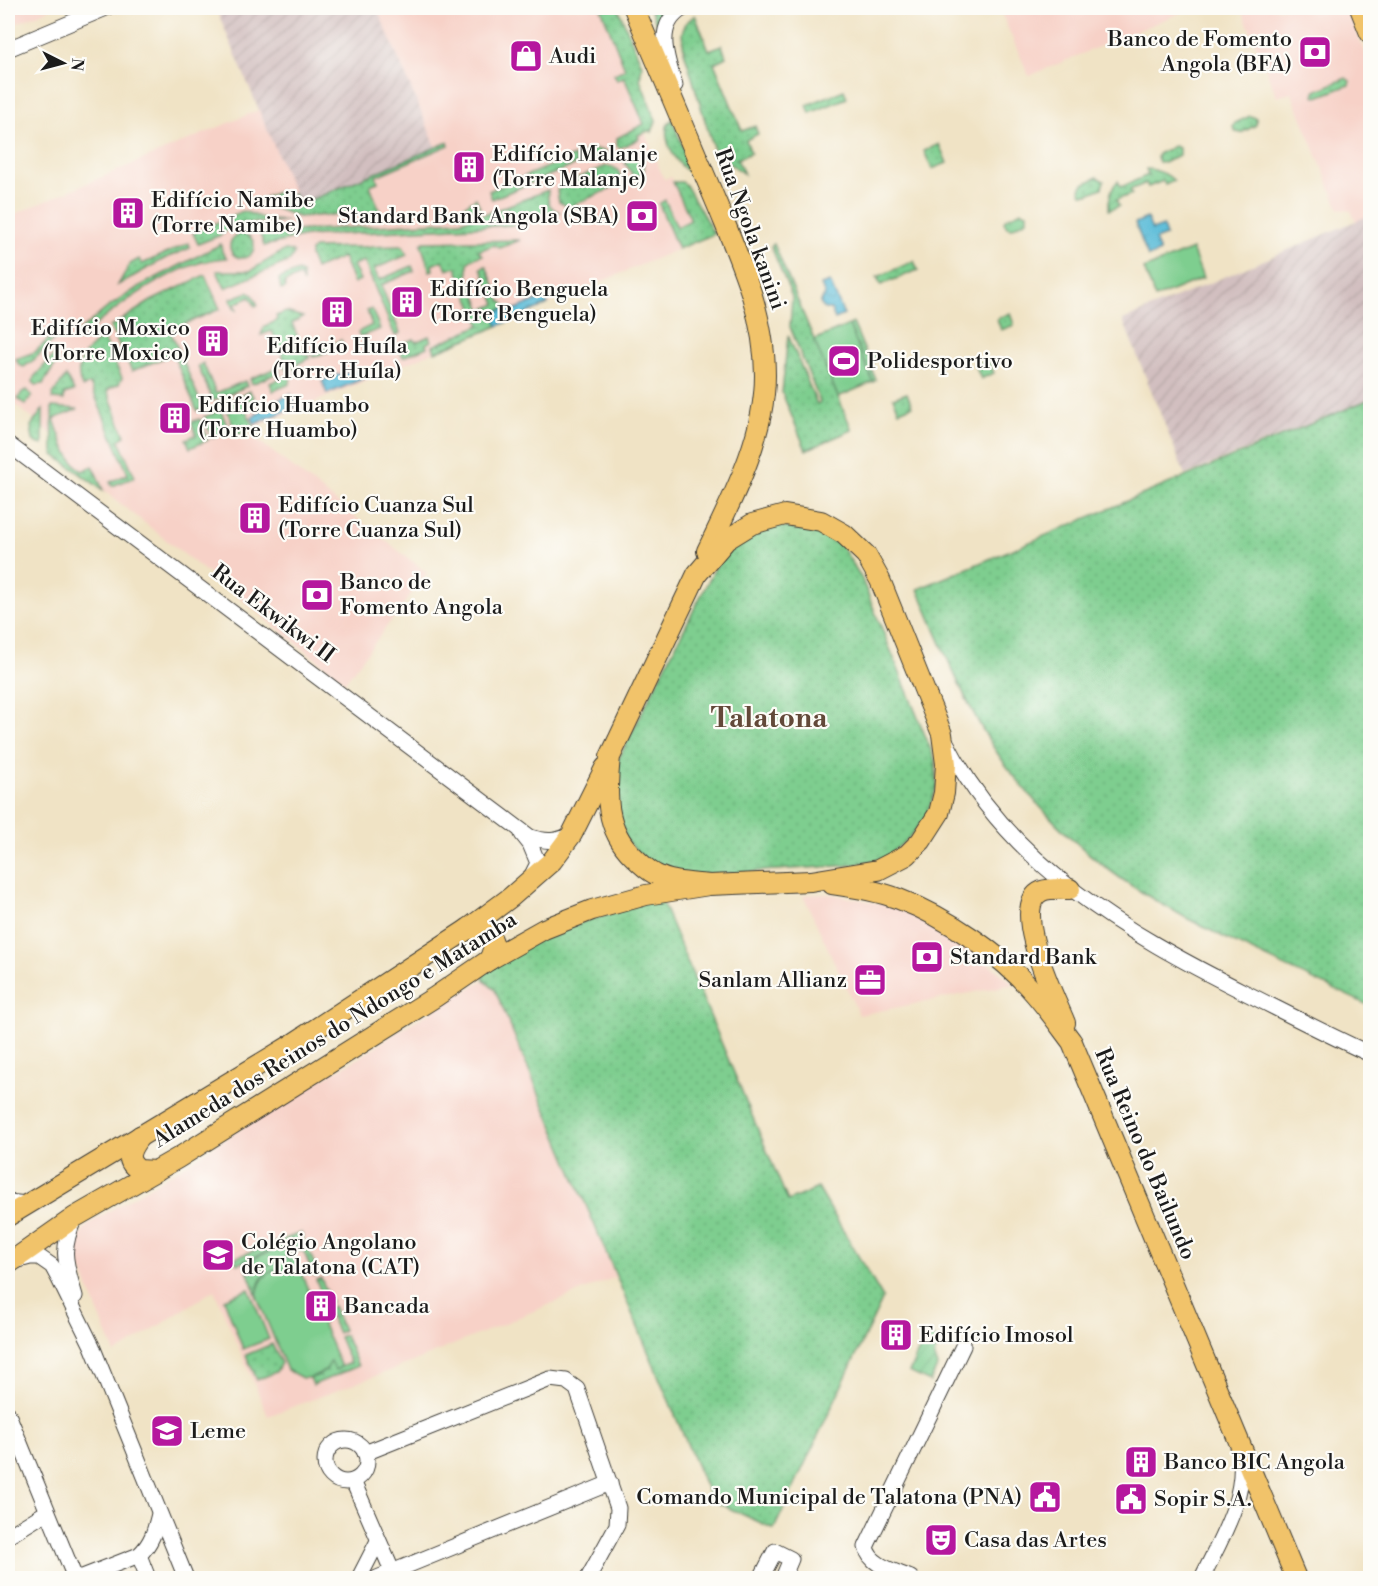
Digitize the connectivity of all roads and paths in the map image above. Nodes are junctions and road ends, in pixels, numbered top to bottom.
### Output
1 (106, 8) edge
2 (634, 8) edge
3 (684, 8) edge
4 (1360, 8) edge
5 (1371, 33) edge
6 (8, 50) edge
7 (699, 159) junction
8 (8, 444) edge
9 (697, 574) junction
10 (942, 734) junction
11 (610, 757) junction
12 (510, 821) junction
13 (572, 834) junction
14 (811, 881) junction
15 (709, 885) junction
16 (525, 886) junction
17 (1070, 889) junction
18 (468, 929) junction
19 (489, 960) junction
20 (1072, 1041) junction
21 (1371, 1054) edge
22 (140, 1136) junction
23 (156, 1171) junction
24 (17, 1203) edge
25 (8, 1216) edge
26 (75, 1217) junction
27 (8, 1263) edge
28 (86, 1333) junction
29 (963, 1346) dead end
30 (8, 1414) edge
31 (1236, 1435) junction
32 (365, 1453) junction
33 (353, 1481) junction
34 (610, 1483) junction
35 (47, 1512) junction
36 (159, 1514) junction
37 (8, 1536) edge
38 (378, 1541) junction
39 (176, 1552) junction
40 (139, 1555) junction
41 (393, 1573) junction
42 (75, 1578) edge
43 (81, 1578) edge
44 (148, 1578) edge
45 (186, 1578) edge
46 (191, 1578) edge
47 (359, 1578) edge
48 (377, 1578) edge
49 (588, 1578) edge
50 (760, 1578) edge
51 (783, 1578) edge
52 (911, 1578) edge
53 (1202, 1578) edge
54 (1296, 1578) edge

1 - 6 street
2 - 7 main road, Rua Ngola kanini
3 - 7 street
4 - 5 main road
7 - 9 main road, Rua Ngola kanini
8 - 12 street, Rua Ekwikwi II
9 - 10 main road
9 - 11 main road, Alameda dos Reinos do Ndongo e Matamba
10 - 14 main road
10 - 17 street
11 - 13 main road, Alameda dos Reinos do Ndongo e Matamba
11 - 15 main road
12 - 13 street, Rua Ekwikwi II
12 - 16 street, Rua Ekwikwi II
13 - 16 main road, Alameda dos Reinos do Ndongo e Matamba
14 - 15 main road
14 - 20 main road, Rua Reino do Bailundo
15 - 19 main road, Alameda dos Reinos do Ndongo e Matamba
16 - 18 main road, Alameda dos Reinos do Ndongo e Matamba
17 - 20 main road
17 - 21 street
18 - 19 main road
18 - 22 main road, Alameda dos Reinos do Ndongo e Matamba
19 - 23 main road, Alameda dos Reinos do Ndongo e Matamba
20 - 31 main road, Rua Reino do Bailundo
22 - 23 main road
22 - 24 main road, Alameda dos Reinos do Ndongo e Matamba
23 - 26 main road, Alameda dos Reinos do Ndongo e Matamba
24 - 25 main road, Alameda dos Reinos do Ndongo e Matamba
26 - 27 main road, Alameda dos Reinos do Ndongo e Matamba
26 - 28 street
27 - 28 street
28 - 36 street
29 - 52 street
30 - 35 street
31 - 53 street
31 - 54 main road, Rua Reino do Bailundo
32 - 33 street
32 - 33 street
32 - 34 street
33 - 38 street
34 - 41 street
34 - 49 street
35 - 37 street
35 - 42 street
36 - 39 street
36 - 40 street
38 - 41 street
38 - 47 street
39 - 45 street
39 - 46 street
40 - 43 street
40 - 44 street
41 - 48 street
50 - 51 street

